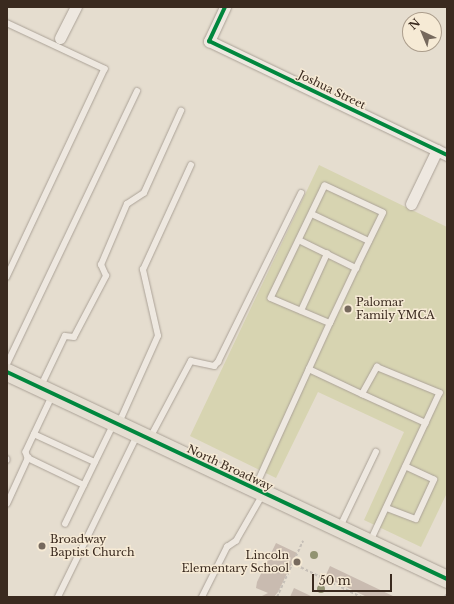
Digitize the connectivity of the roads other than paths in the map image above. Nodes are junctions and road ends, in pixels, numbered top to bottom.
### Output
1 (76, 7) edge
2 (225, 7) edge
3 (7, 23) edge
4 (60, 38) dead end
5 (137, 91) dead end
6 (180, 112) dead end
7 (436, 150) junction
8 (447, 155) edge
9 (191, 165) dead end
10 (302, 193) dead end
11 (411, 204) dead end
12 (312, 214) junction
13 (300, 240) junction
14 (369, 241) junction
15 (327, 254) junction
16 (356, 268) junction
17 (7, 277) edge
18 (301, 311) junction
19 (330, 323) junction
20 (7, 364) edge
21 (309, 369) junction
22 (7, 372) edge
23 (47, 391) junction
24 (362, 394) junction
25 (426, 423) junction
26 (116, 424) junction
27 (34, 434) junction
28 (144, 437) junction
29 (376, 452) dead end
30 (28, 458) junction
31 (95, 462) junction
32 (406, 466) junction
33 (84, 485) junction
34 (258, 491) junction
35 (7, 504) edge
36 (387, 508) junction
37 (65, 524) dead end
38 (339, 529) junction
39 (370, 544) junction
40 (447, 580) edge
41 (58, 597) edge
42 (202, 597) edge

1 - 4 street
2 - 7 street, Joshua Street
3 - 17 lane
5 - 20 lane
6 - 23 lane
7 - 8 street, Joshua Street
7 - 11 street
9 - 26 lane
10 - 28 lane
12 - 13 lane
12 - 14 lane
12 - 14 lane
13 - 15 lane
13 - 18 lane
14 - 16 lane
15 - 16 lane
15 - 18 lane
16 - 19 lane
18 - 19 lane
19 - 21 lane
21 - 24 lane
21 - 34 lane
22 - 23 main road, North Broadway
23 - 26 main road, North Broadway
23 - 27 lane
24 - 25 lane
24 - 25 lane
25 - 32 lane
26 - 28 main road, North Broadway
26 - 31 lane
27 - 30 lane
27 - 31 lane
28 - 34 main road, North Broadway
28 - 41 lane
29 - 38 lane
30 - 33 lane
30 - 35 lane
31 - 33 lane
32 - 36 lane
32 - 36 lane
33 - 37 lane
34 - 38 main road, North Broadway
34 - 42 lane
36 - 39 lane
38 - 39 main road, North Broadway
39 - 40 main road, North Broadway

